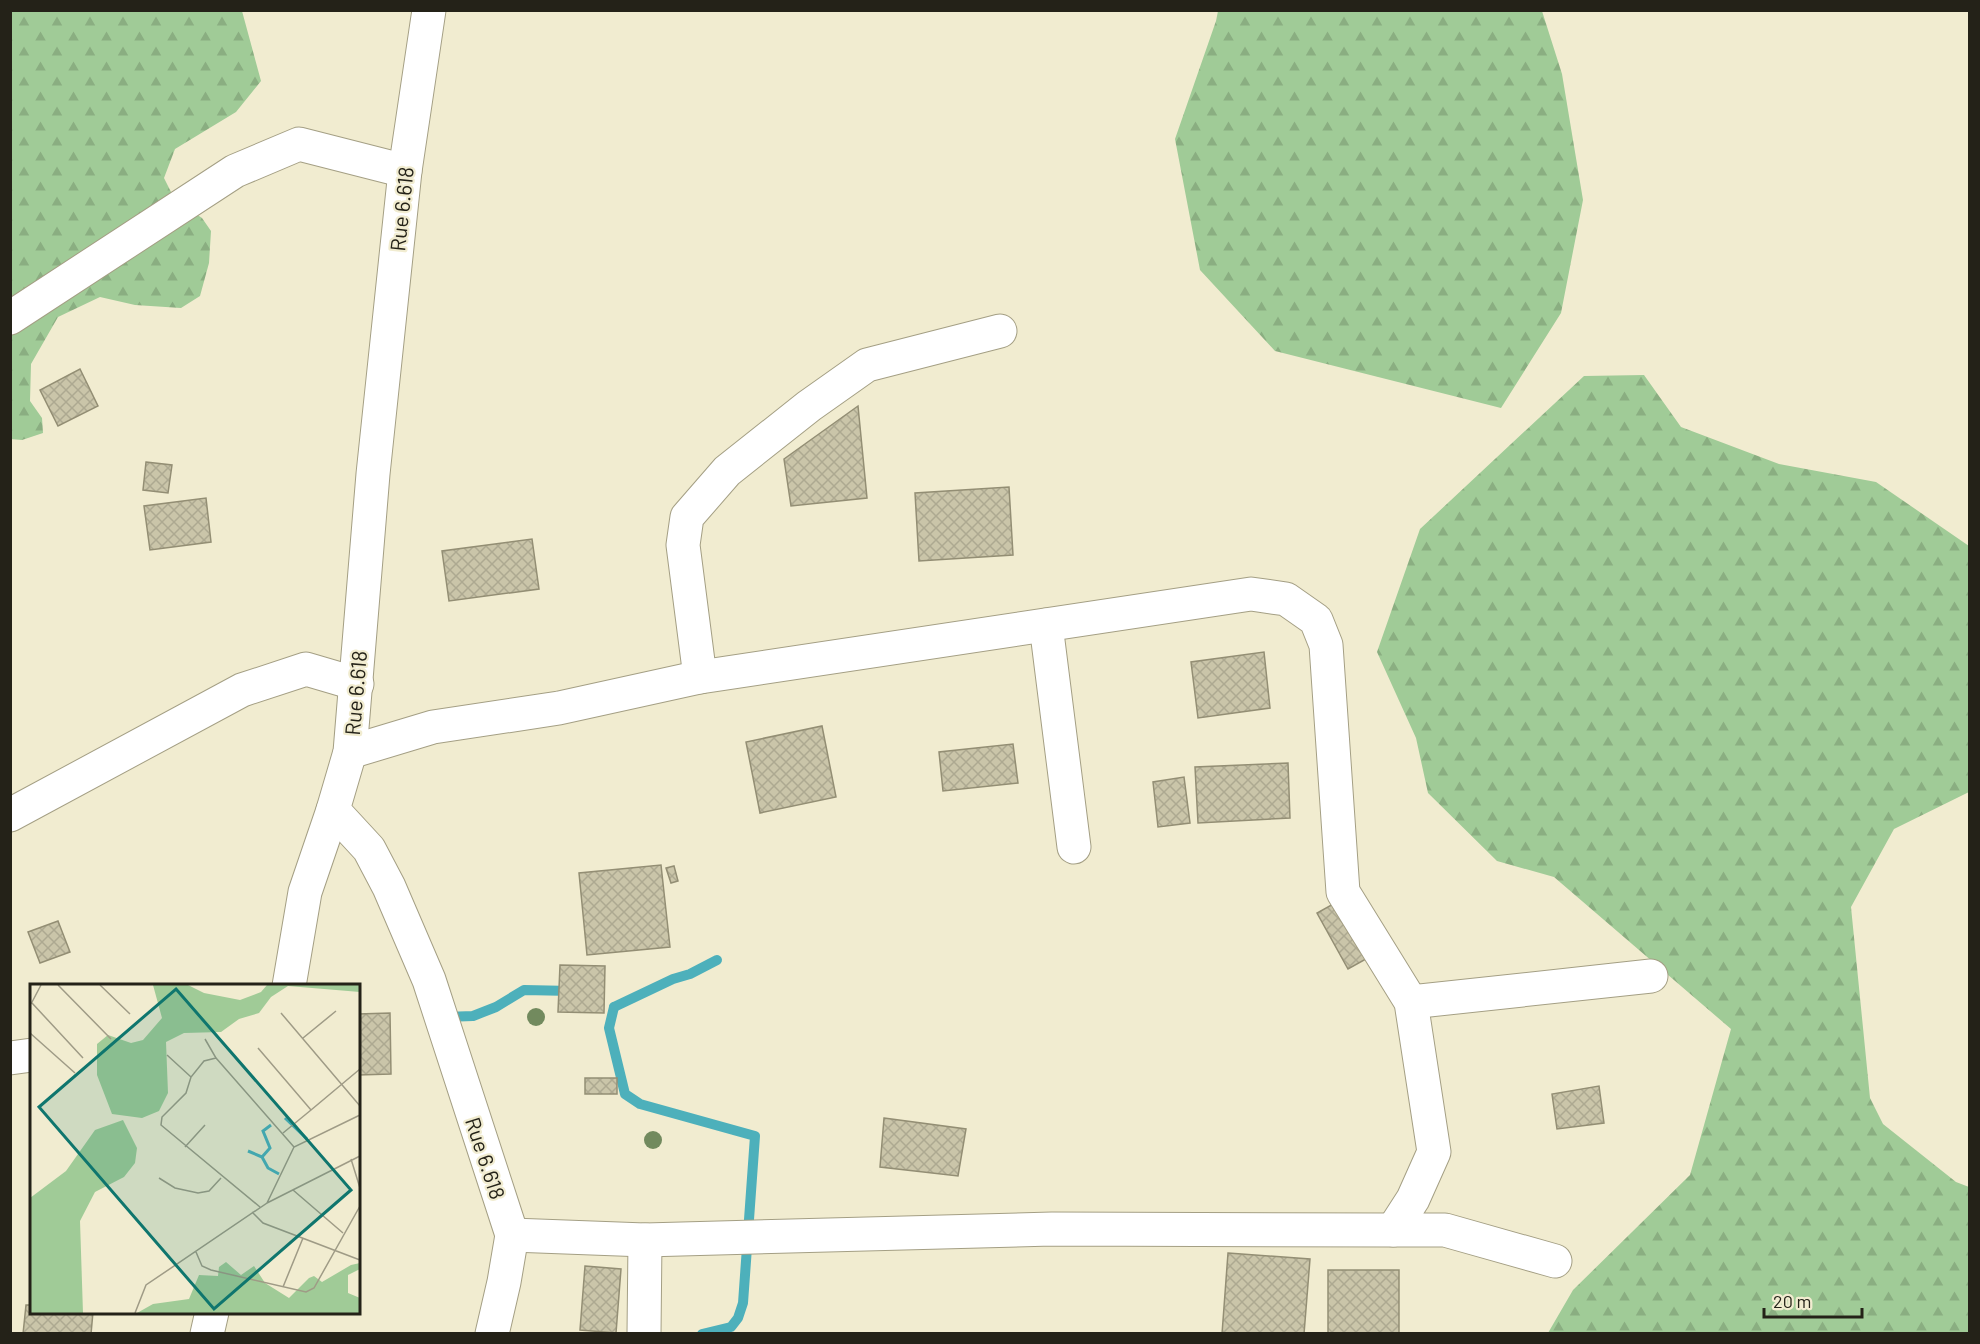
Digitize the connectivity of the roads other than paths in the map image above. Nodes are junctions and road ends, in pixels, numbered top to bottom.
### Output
1 (429, 10) edge
2 (405, 171) junction
3 (10, 318) edge
4 (1000, 331) dead end
5 (1047, 625) junction
6 (700, 676) junction
7 (357, 684) junction
8 (350, 752) junction
9 (333, 810) junction
10 (10, 815) edge
11 (1074, 848) dead end
12 (1652, 976) dead end
13 (289, 984) edge
14 (1411, 1002) junction
15 (30, 1055) edge
16 (10, 1058) edge
17 (1393, 1230) junction
18 (512, 1235) junction
19 (645, 1239) junction
20 (1555, 1261) dead end
21 (212, 1314) edge
22 (207, 1334) edge
23 (492, 1334) edge
24 (644, 1334) edge

1 - 2 street, Rue 6.618
2 - 3 street
2 - 7 street, Rue 6.618
4 - 6 street
5 - 6 street
5 - 11 street
5 - 14 street
6 - 8 street
7 - 8 street, Rue 6.618
7 - 10 street
8 - 9 street, Rue 6.618
9 - 13 street
9 - 18 street, Rue 6.618
12 - 14 street
14 - 17 street
15 - 16 street
17 - 19 street
17 - 20 street
18 - 19 street
18 - 23 street, Rue 6.618
19 - 24 street
21 - 22 street

